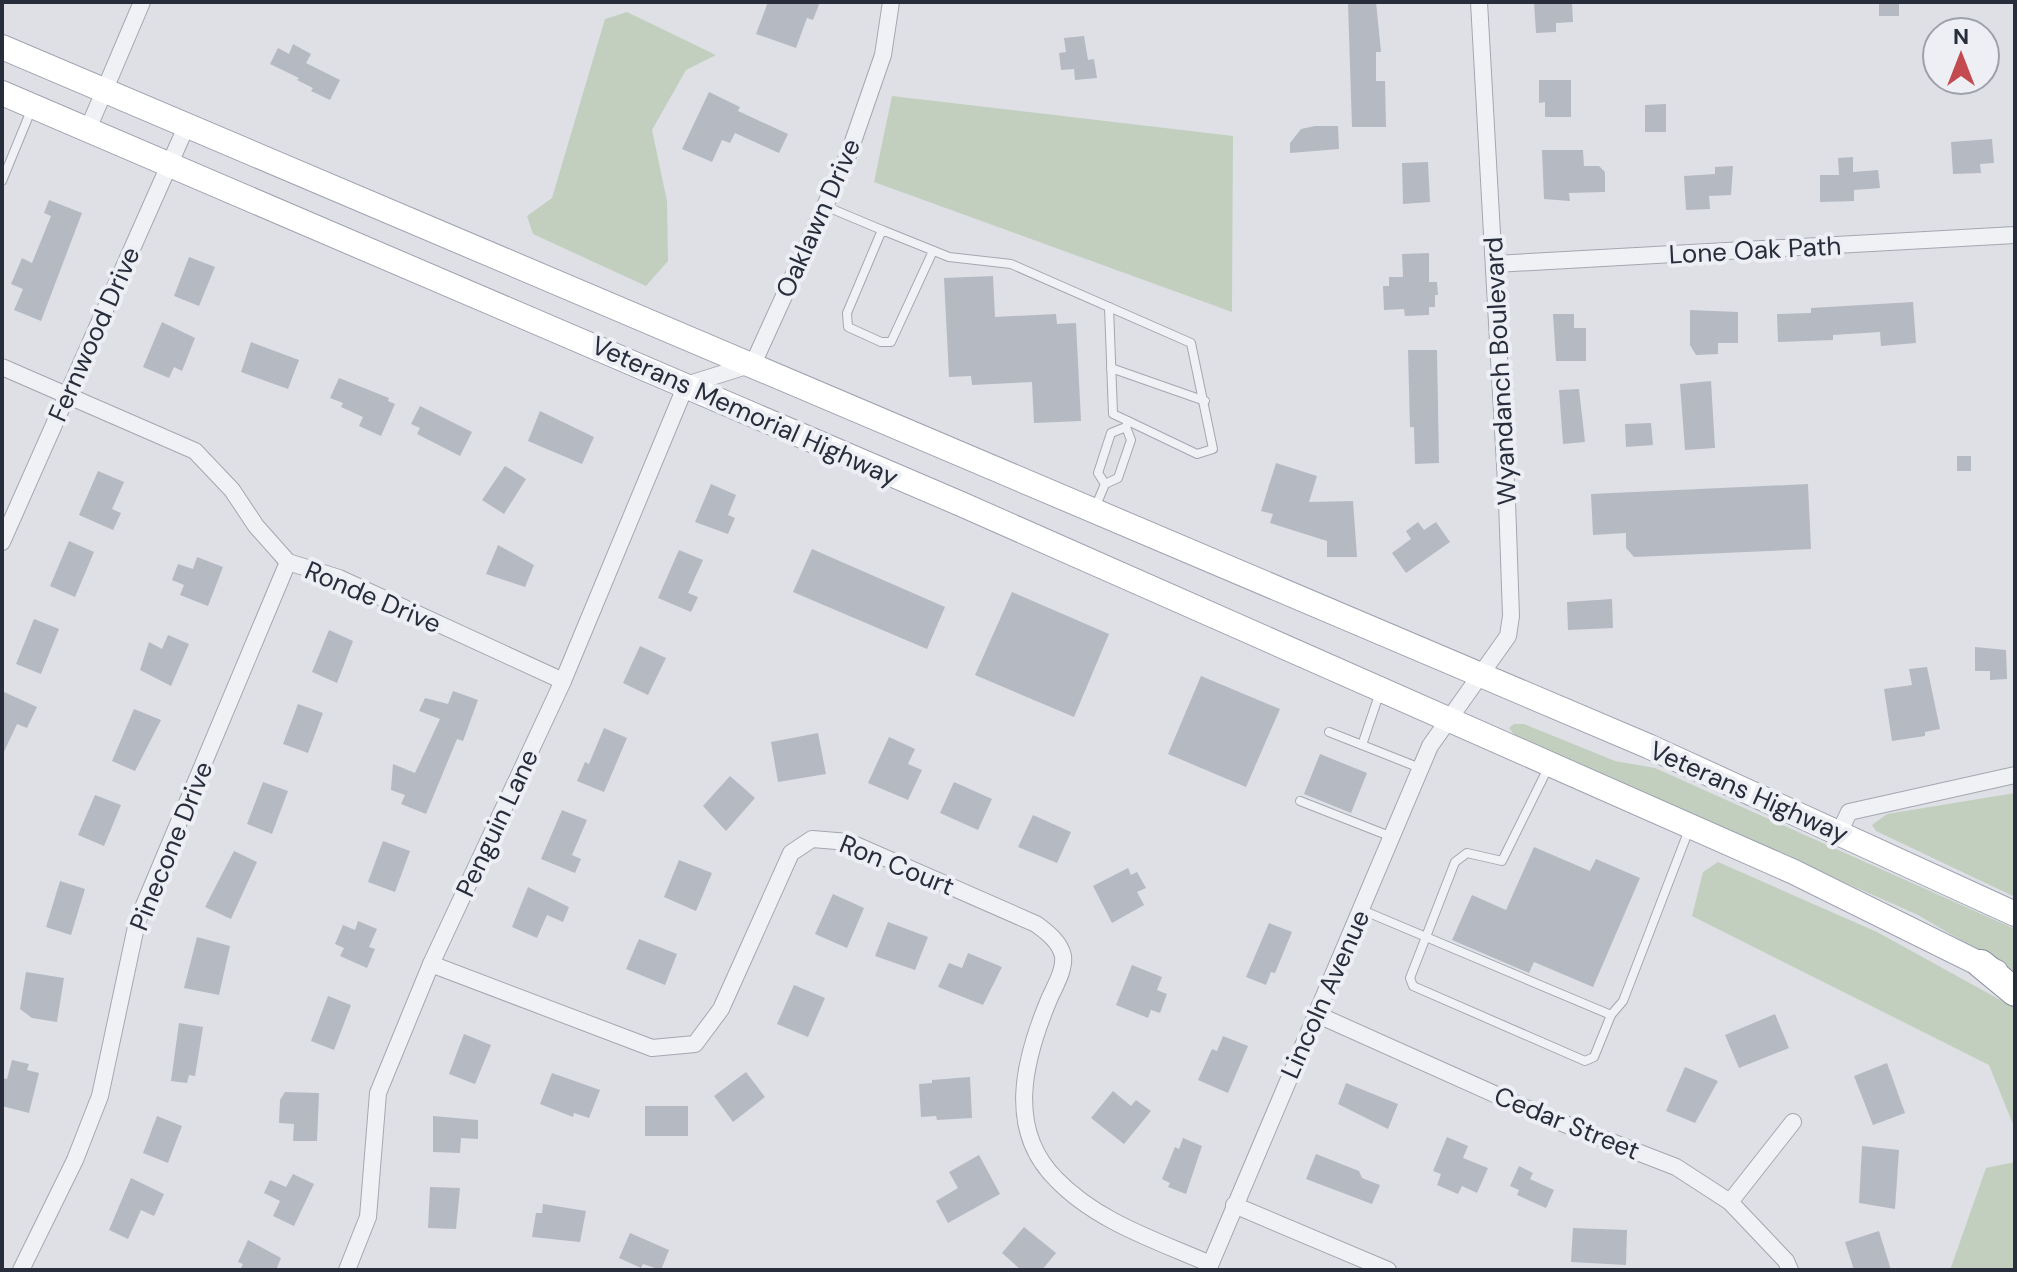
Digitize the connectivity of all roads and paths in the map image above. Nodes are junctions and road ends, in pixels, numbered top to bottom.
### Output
1 (142, 2) edge
2 (891, 2) edge
3 (1479, 2) edge
4 (2, 47) edge
5 (103, 90) junction
6 (2, 93) edge
7 (32, 106) junction
8 (186, 127) junction
9 (88, 129) junction
10 (171, 164) junction
11 (2, 181) edge
12 (825, 206) junction
13 (882, 230) junction
14 (2015, 235) edge
15 (933, 251) junction
16 (1495, 264) junction
17 (1109, 307) junction
18 (753, 364) junction
19 (2, 367) edge
20 (1111, 368) junction
21 (686, 385) junction
22 (66, 395) junction
23 (1205, 401) junction
24 (1127, 424) junction
25 (1105, 484) junction
26 (1093, 512) junction
27 (2, 542) edge
28 (288, 562) junction
29 (1481, 675) junction
30 (563, 681) junction
31 (1380, 691) junction
32 (1448, 722) junction
33 (1329, 732) dead end
34 (1362, 745) junction
35 (1549, 766) junction
36 (1421, 768) junction
37 (2015, 775) edge
38 (1300, 801) dead end
39 (1690, 827) junction
40 (1839, 833) junction
41 (1392, 837) junction
42 (1362, 910) junction
43 (2015, 914) edge
44 (1424, 939) junction
45 (431, 964) junction
46 (1981, 964) junction
47 (2015, 984) edge
48 (2015, 992) edge
49 (1316, 1014) junction
50 (1611, 1015) junction
51 (1793, 1122) dead end
52 (1730, 1202) junction
53 (1234, 1205) junction
54 (1209, 1267) edge
55 (21, 1270) edge
56 (347, 1270) edge
57 (1388, 1270) edge
58 (1790, 1270) edge

1 - 5 street
2 - 12 street, Oaklawn Drive
3 - 16 street, Wyandanch Boulevard
4 - 5 main road, Veterans Memorial Highway
5 - 8 main road, Veterans Memorial Highway
5 - 9 street
6 - 7 main road, Veterans Memorial Highway
7 - 9 main road, Veterans Memorial Highway
7 - 11 lane
8 - 10 street, Fernwood Drive
8 - 18 main road, Veterans Memorial Highway
9 - 10 main road, Veterans Memorial Highway
10 - 21 main road, Veterans Memorial Highway
10 - 22 street, Fernwood Drive
12 - 13 lane
12 - 18 street, Oaklawn Drive
13 - 15 lane
13 - 15 lane
14 - 16 street, Lone Oak Path
15 - 17 lane
16 - 29 street, Wyandanch Boulevard
17 - 20 lane
17 - 23 lane
18 - 21 street
18 - 26 main road, Veterans Memorial Highway
19 - 22 street, Ronde Drive
20 - 23 lane
20 - 24 lane
21 - 30 street, Penguin Lane
21 - 31 main road, Veterans Memorial Highway
22 - 27 street, Fernwood Drive
22 - 28 street, Ronde Drive
23 - 24 lane
24 - 25 lane
24 - 25 lane
25 - 26 lane
26 - 29 main road, Veterans Memorial Highway
28 - 30 street, Ronde Drive
28 - 55 street, Pinecone Drive
29 - 32 street, Wyandanch Boulevard
29 - 40 main road, Veterans Highway
30 - 45 street, Penguin Lane
31 - 32 main road, Veterans Memorial Highway
31 - 34 lane
32 - 35 main road, Veterans Memorial Highway
32 - 36 street, Lincoln Avenue
33 - 34 lane
34 - 36 lane
35 - 39 main road
35 - 44 lane
36 - 41 street, Lincoln Avenue
37 - 40 street
38 - 41 lane
39 - 46 main road
39 - 50 lane
40 - 43 main road, Veterans Highway
41 - 42 street, Lincoln Avenue
42 - 44 lane
42 - 49 street, Lincoln Avenue
44 - 50 lane
44 - 50 lane
45 - 54 street, Ron Court
45 - 56 street, Penguin Lane
46 - 47 main road
46 - 48 highway
49 - 52 street, Cedar Street
49 - 53 street, Lincoln Avenue
51 - 52 street
52 - 58 street, Cedar Street
53 - 54 street, Lincoln Avenue
53 - 57 street

